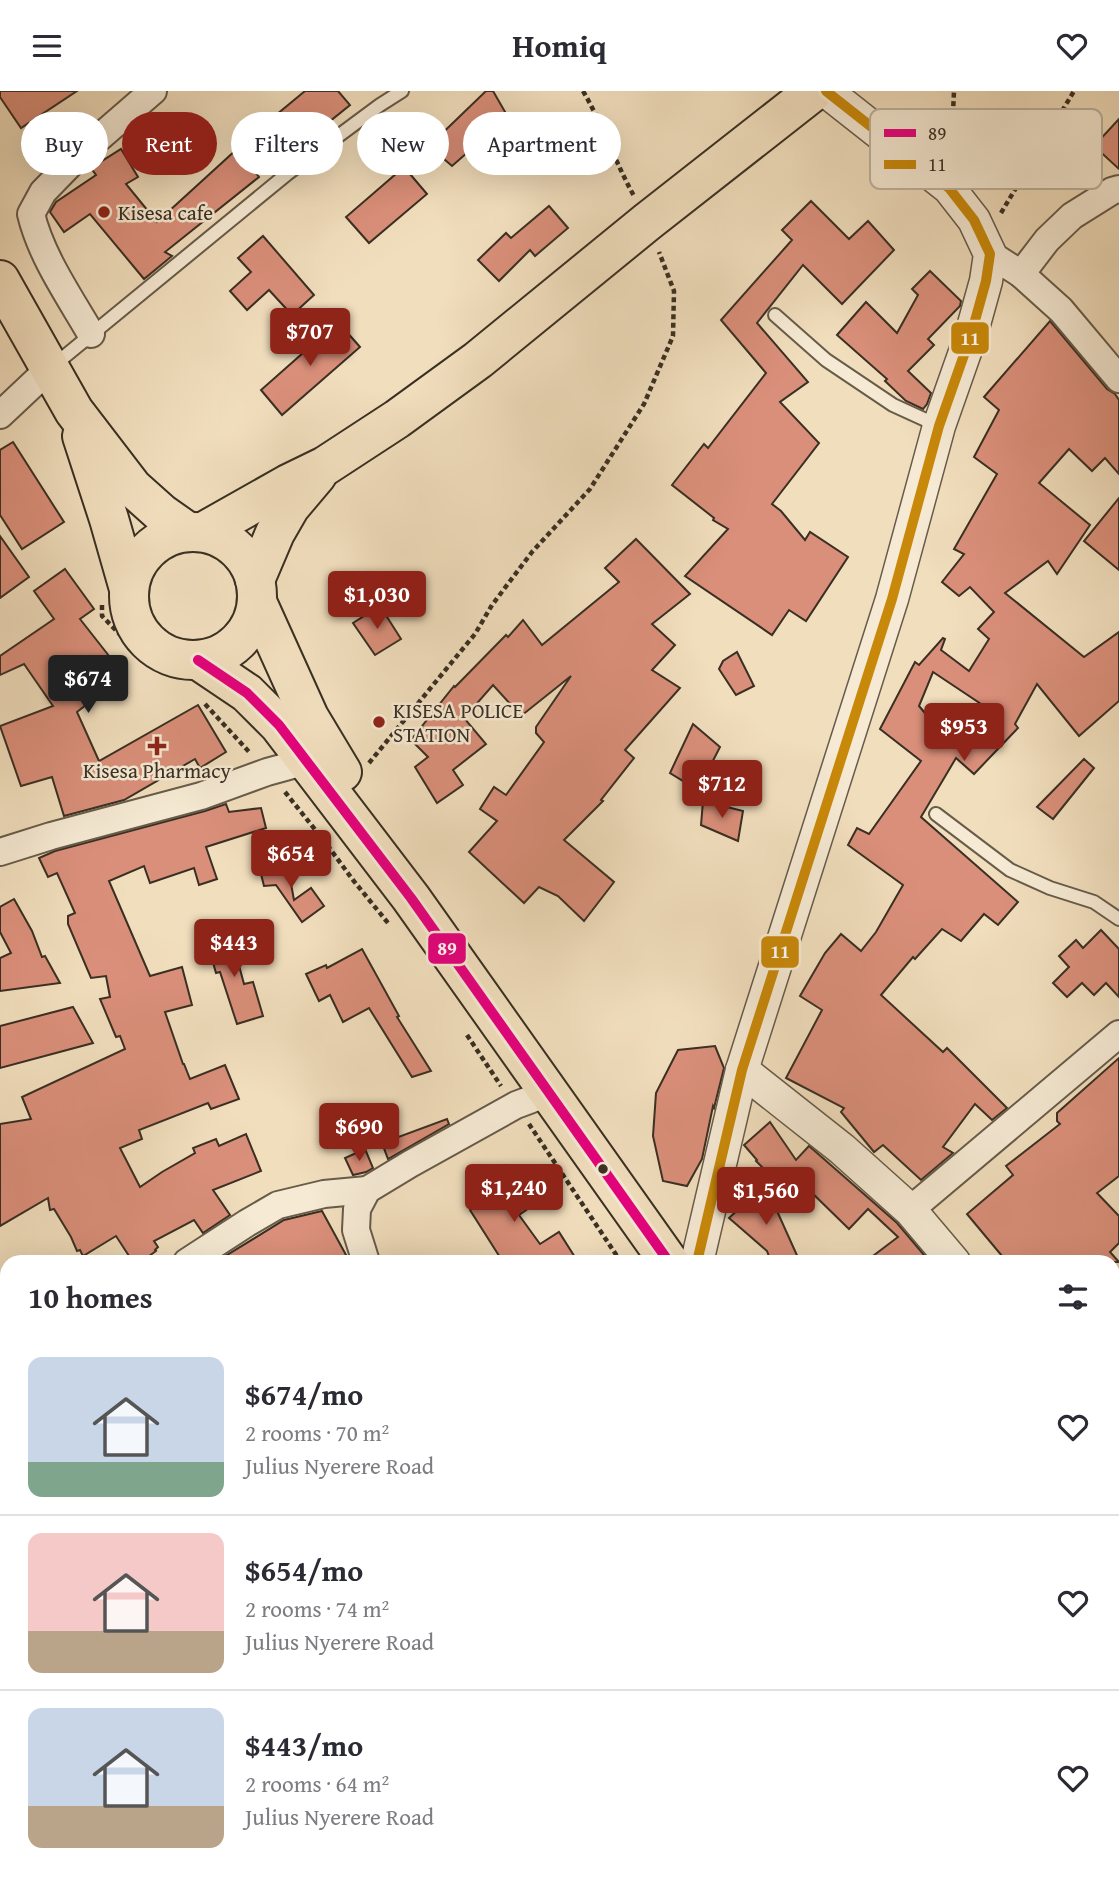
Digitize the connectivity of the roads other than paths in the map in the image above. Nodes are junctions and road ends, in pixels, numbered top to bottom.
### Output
1 (153, 91) edge
2 (402, 91) edge
3 (814, 91) edge
4 (826, 91) edge
5 (870, 126) edge
6 (950, 189) edge
7 (1119, 189) edge
8 (987, 247) junction
9 (1021, 274) junction
10 (0, 280) edge
11 (775, 315) dead end
12 (91, 334) junction
13 (50, 368) junction
14 (1119, 379) edge
15 (74, 411) junction
16 (0, 415) edge
17 (939, 426) junction
18 (325, 466) junction
19 (196, 532) junction
20 (256, 591) junction
21 (115, 597) junction
22 (186, 668) junction
23 (307, 761) junction
24 (936, 814) dead end
25 (0, 852) edge
26 (399, 910) junction
27 (1119, 919) edge
28 (1119, 1034) edge
29 (743, 1070) junction
30 (532, 1099) junction
31 (367, 1190) junction
32 (910, 1210) junction
33 (198, 1255) edge
34 (364, 1255) edge
35 (662, 1255) edge
36 (699, 1255) edge
37 (948, 1255) edge

1 - 12 street
2 - 12 lane
3 - 18 main road
4 - 5 street
6 - 8 street
7 - 9 street
8 - 9 street
8 - 17 street
9 - 14 street
10 - 13 main road
11 - 17 lane
12 - 13 lane
13 - 15 main road
13 - 16 street
15 - 19 main road
15 - 21 main road
17 - 29 street
18 - 19 main road
18 - 20 main road
19 - 20 main road
19 - 21 main road
20 - 22 main road
20 - 26 main road
21 - 22 main road
22 - 23 main road
23 - 25 street
23 - 26 main road
24 - 27 lane
26 - 30 main road
28 - 32 street
29 - 32 street
29 - 36 street
30 - 31 street
30 - 35 main road
31 - 33 street
31 - 34 street
32 - 37 street

